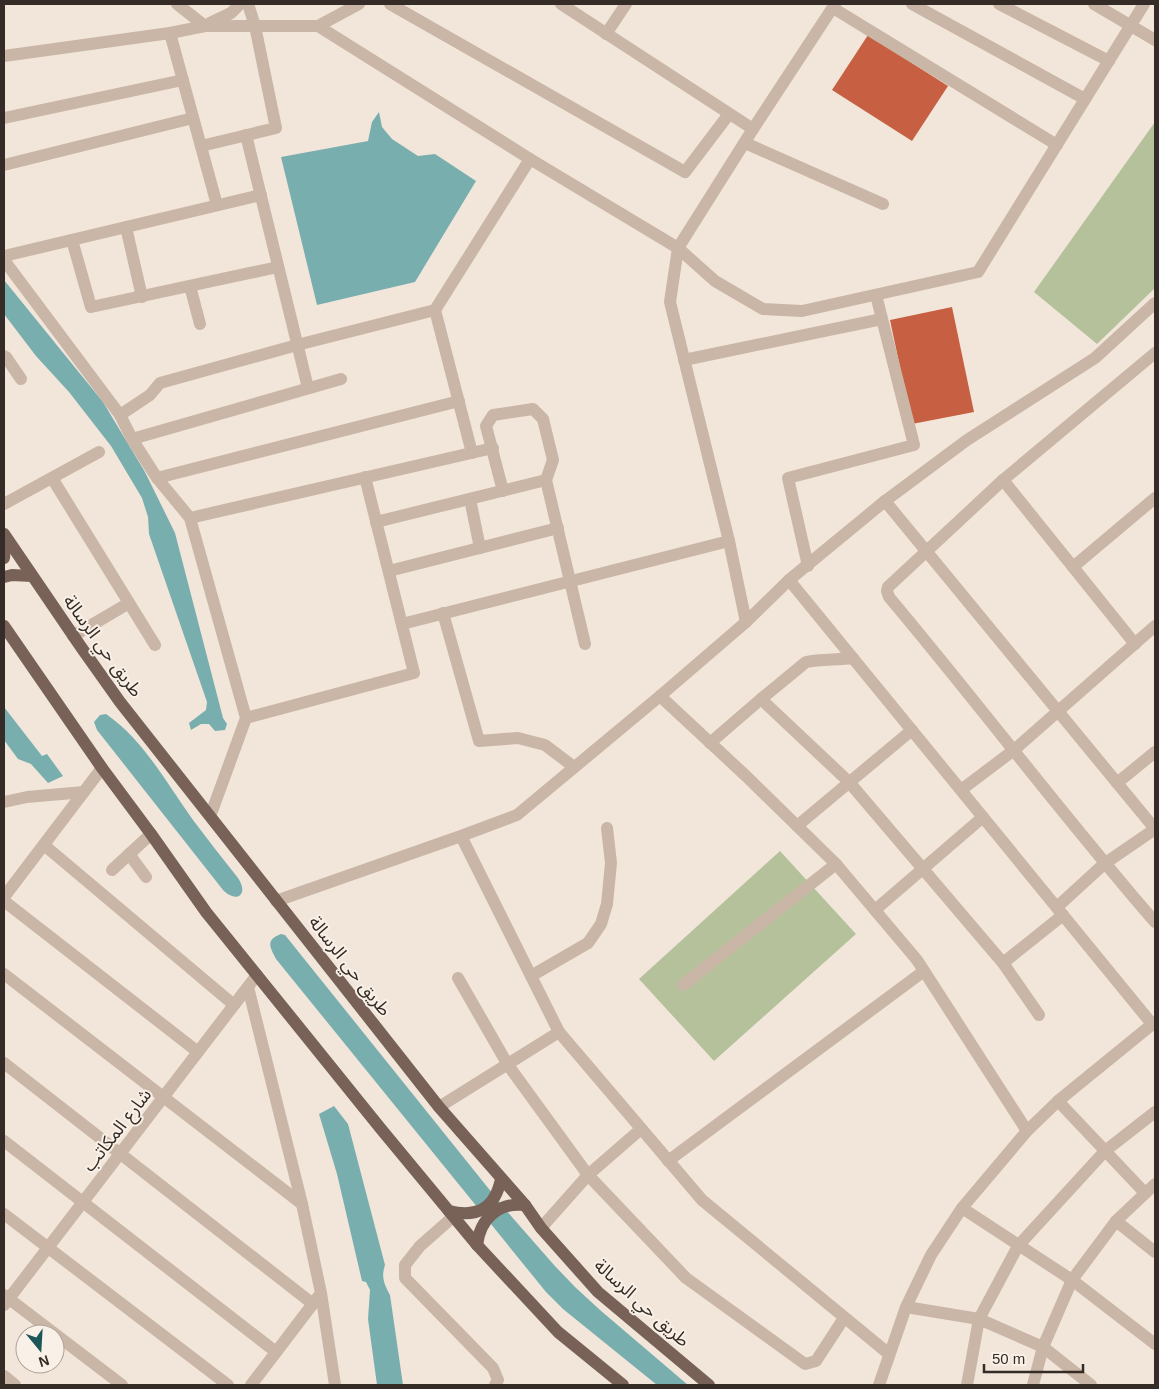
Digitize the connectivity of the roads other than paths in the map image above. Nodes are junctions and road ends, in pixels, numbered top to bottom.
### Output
1 (177, 4) edge
2 (240, 4) edge
3 (248, 4) edge
4 (390, 4) edge
5 (561, 4) edge
6 (626, 4) edge
7 (912, 4) edge
8 (999, 4) edge
9 (1094, 4) edge
10 (1144, 4) edge
11 (354, 5) edge
12 (834, 6) edge
13 (1131, 25) junction
14 (205, 26) junction
15 (255, 26) junction
16 (318, 26) junction
17 (170, 33) junction
18 (606, 34) junction
19 (1155, 40) edge
20 (4, 56) edge
21 (1109, 61) junction
22 (183, 80) junction
23 (1085, 100) junction
24 (729, 114) junction
25 (4, 118) edge
26 (194, 118) junction
27 (754, 128) junction
28 (246, 135) junction
29 (744, 143) junction
30 (1057, 145) junction
31 (201, 146) junction
32 (530, 159) junction
33 (4, 165) edge
34 (261, 195) junction
35 (883, 204) dead end
36 (218, 205) junction
37 (126, 227) junction
38 (72, 240) junction
39 (678, 248) junction
40 (4, 256) edge
41 (4, 260) edge
42 (278, 267) junction
43 (190, 286) junction
44 (876, 295) junction
45 (142, 296) junction
46 (1155, 302) edge
47 (435, 310) junction
48 (882, 319) junction
49 (200, 324) dead end
50 (297, 345) junction
51 (4, 356) edge
52 (1153, 359) edge
53 (684, 360) junction
54 (21, 379) dead end
55 (341, 379) dead end
56 (308, 388) junction
57 (459, 402) junction
58 (120, 415) junction
59 (132, 439) junction
60 (493, 448) junction
61 (98, 452) dead end
62 (472, 453) junction
63 (52, 478) junction
64 (157, 478) junction
65 (365, 478) junction
66 (546, 480) junction
67 (1003, 480) junction
68 (503, 491) junction
69 (1155, 498) edge
70 (470, 499) junction
71 (885, 501) junction
72 (4, 504) edge
73 (190, 518) junction
74 (376, 522) junction
75 (558, 528) junction
76 (5, 536) edge
77 (729, 541) junction
78 (480, 548) junction
79 (926, 550) junction
80 (4, 558) edge
81 (808, 566) junction
82 (1073, 566) junction
83 (388, 571) junction
84 (32, 576) junction
85 (4, 577) edge
86 (789, 580) junction
87 (570, 582) junction
88 (129, 603) junction
89 (442, 614) junction
90 (746, 622) junction
91 (402, 624) junction
92 (4, 626) edge
93 (1155, 626) edge
94 (73, 636) junction
95 (585, 644) dead end
96 (1135, 644) junction
97 (155, 645) dead end
98 (853, 658) junction
99 (660, 696) junction
100 (761, 699) junction
101 (1058, 711) junction
102 (246, 718) junction
103 (912, 730) junction
104 (710, 743) junction
105 (1014, 750) junction
106 (1155, 752) edge
107 (574, 767) junction
108 (102, 768) junction
109 (849, 782) junction
110 (1117, 783) junction
111 (960, 790) junction
112 (84, 792) junction
113 (4, 802) edge
114 (211, 814) junction
115 (983, 817) junction
116 (797, 826) junction
117 (607, 828) dead end
118 (1155, 829) edge
119 (151, 834) junction
120 (461, 836) junction
121 (44, 845) junction
122 (129, 854) junction
123 (836, 864) junction
124 (1104, 864) junction
125 (924, 868) junction
126 (112, 870) dead end
127 (146, 877) dead end
128 (4, 897) edge
129 (4, 901) edge
130 (276, 901) junction
131 (874, 910) junction
132 (1060, 911) junction
133 (1155, 922) edge
134 (1003, 963) junction
135 (924, 971) junction
136 (4, 974) edge
137 (257, 975) junction
138 (531, 976) junction
139 (458, 978) dead end
140 (683, 986) dead end
141 (248, 987) junction
142 (234, 1005) junction
143 (1039, 1015) dead end
144 (1154, 1023) edge
145 (560, 1032) junction
146 (198, 1052) junction
147 (4, 1063) edge
148 (508, 1065) junction
149 (164, 1097) junction
150 (1058, 1100) junction
151 (439, 1108) junction
152 (1155, 1112) edge
153 (642, 1129) junction
154 (1027, 1131) junction
155 (4, 1141) edge
156 (1105, 1151) junction
157 (120, 1154) junction
158 (668, 1161) junction
159 (588, 1175) junction
160 (500, 1183) junction
161 (1155, 1184) edge
162 (1145, 1193) junction
163 (83, 1202) junction
164 (302, 1204) junction
165 (525, 1205) junction
166 (962, 1208) junction
167 (4, 1214) edge
168 (456, 1214) junction
169 (1116, 1221) junction
170 (541, 1228) junction
171 (477, 1245) junction
172 (1018, 1246) junction
173 (48, 1248) junction
174 (1155, 1252) edge
175 (1072, 1280) junction
176 (321, 1294) junction
177 (5, 1299) edge
178 (313, 1304) junction
179 (906, 1307) junction
180 (844, 1318) junction
181 (979, 1319) junction
182 (1155, 1344) edge
183 (1044, 1346) junction
184 (276, 1352) junction
185 (889, 1354) junction
186 (4, 1376) edge
187 (16, 1385) edge
188 (122, 1385) edge
189 (228, 1385) edge
190 (251, 1385) edge
191 (335, 1385) edge
192 (495, 1385) edge
193 (623, 1385) edge
194 (709, 1385) edge
195 (879, 1385) edge
196 (967, 1385) edge
197 (1033, 1385) edge
198 (1092, 1385) edge

1 - 14 street
2 - 14 street
3 - 15 street
4 - 24 street
5 - 18 street
6 - 18 street
7 - 23 street
8 - 21 street
9 - 13 street
10 - 13 street
11 - 16 street
12 - 27 street
12 - 30 street
13 - 19 street
13 - 21 street
14 - 15 street
14 - 17 street
15 - 16 street
15 - 28 street
16 - 32 street
17 - 20 street
17 - 22 street
18 - 24 street
21 - 23 street
22 - 25 street
22 - 26 street
23 - 30 street
24 - 27 street
26 - 31 street
26 - 33 street
27 - 29 street
28 - 31 street
28 - 34 street
29 - 35 street
29 - 39 street
30 - 44 street
31 - 36 street
32 - 39 street
32 - 47 street
34 - 36 street
34 - 42 street
36 - 37 street
37 - 38 street
37 - 45 street
38 - 40 street
38 - 45 street
39 - 44 street
39 - 53 street
41 - 58 street
42 - 43 street
42 - 50 street
43 - 45 street
43 - 49 street
44 - 48 street
46 - 71 street
47 - 50 street
47 - 57 street
48 - 53 street
48 - 81 street
50 - 56 street
50 - 58 street
51 - 54 street
52 - 67 street
53 - 77 street
55 - 56 street
56 - 59 street
57 - 62 street
57 - 64 street
58 - 59 street
59 - 64 street
60 - 62 street
60 - 66 street
60 - 68 street
61 - 63 street
62 - 65 street
63 - 72 street
63 - 88 street
64 - 73 street
65 - 73 street
65 - 74 street
66 - 68 street
66 - 75 street
67 - 79 street
67 - 82 street
68 - 70 street
69 - 82 street
70 - 74 street
70 - 78 street
71 - 79 street
71 - 81 street
73 - 102 street
74 - 83 street
75 - 78 street
75 - 87 street
76 - 80 main road
76 - 84 main road, طريق حي الرسالة
77 - 87 street
77 - 90 street
78 - 83 street
79 - 101 street
79 - 105 street
81 - 86 street
82 - 96 street
83 - 91 street
84 - 85 main road
84 - 94 main road, طريق حي الرسالة
86 - 90 street
86 - 98 street
87 - 89 street
87 - 95 street
88 - 94 street
88 - 97 street
89 - 91 street
89 - 107 street
90 - 99 street
91 - 102 street
92 - 108 main road
93 - 96 street
94 - 114 main road, طريق حي الرسالة
96 - 101 street
98 - 100 street
98 - 103 street
99 - 104 street
99 - 107 street
100 - 104 street
100 - 109 street
101 - 105 street
101 - 110 street
102 - 114 street
103 - 109 street
103 - 111 street
104 - 116 street
105 - 111 street
105 - 124 street
106 - 110 street
107 - 120 street
108 - 112 street
108 - 119 main road
109 - 116 street
109 - 125 street
110 - 118 street
111 - 115 street
112 - 113 street
112 - 121 street
114 - 130 main road, طريق حي الرسالة
115 - 125 street
115 - 132 street
116 - 123 street
117 - 138 street
118 - 124 street
119 - 122 street
119 - 137 main road
120 - 130 street
120 - 138 street
121 - 128 street
121 - 142 street
122 - 126 street
122 - 127 street
123 - 131 street
123 - 140 street
124 - 132 street
124 - 133 street
125 - 131 street
125 - 134 street
129 - 146 street
130 - 151 main road, طريق حي الرسالة
131 - 135 street
132 - 134 street
132 - 144 street
134 - 143 street
135 - 154 street
135 - 158 street
136 - 149 street
137 - 141 street, شارع المكاتب
137 - 168 main road
138 - 145 street
139 - 148 street
141 - 142 street, شارع المكاتب
141 - 164 street
142 - 146 street, شارع المكاتب
144 - 150 street
145 - 148 street
145 - 153 street
146 - 149 street, شارع المكاتب
147 - 157 street
148 - 151 street
148 - 159 street
149 - 157 street, شارع المكاتب
149 - 164 street
150 - 154 street
150 - 156 street
151 - 160 main road, طريق حي الرسالة
152 - 156 street
153 - 158 street
153 - 159 street
154 - 166 street
155 - 163 street
156 - 162 street
156 - 172 street
157 - 163 street, شارع المكاتب
157 - 178 street
158 - 180 street
159 - 170 street
159 - 180 street
160 - 165 main road, طريق حي الرسالة
160 - 168 main road
161 - 162 street
162 - 169 street
163 - 173 street, شارع المكاتب
163 - 184 street
164 - 176 street
165 - 170 main road, طريق حي الرسالة
165 - 171 main road
166 - 172 street
166 - 179 street
167 - 173 street
168 - 171 main road
168 - 192 street
169 - 174 street
169 - 175 street
170 - 194 main road, طريق حي الرسالة
171 - 193 main road
172 - 175 street
172 - 181 street
173 - 177 street, شارع المكاتب
173 - 189 street
175 - 182 street
175 - 183 street
176 - 178 street
176 - 191 street
177 - 188 street
178 - 184 street
179 - 181 street
179 - 185 street
180 - 185 street
181 - 183 street
181 - 196 street
183 - 197 street
183 - 198 street
184 - 190 street
185 - 195 street
186 - 187 street

